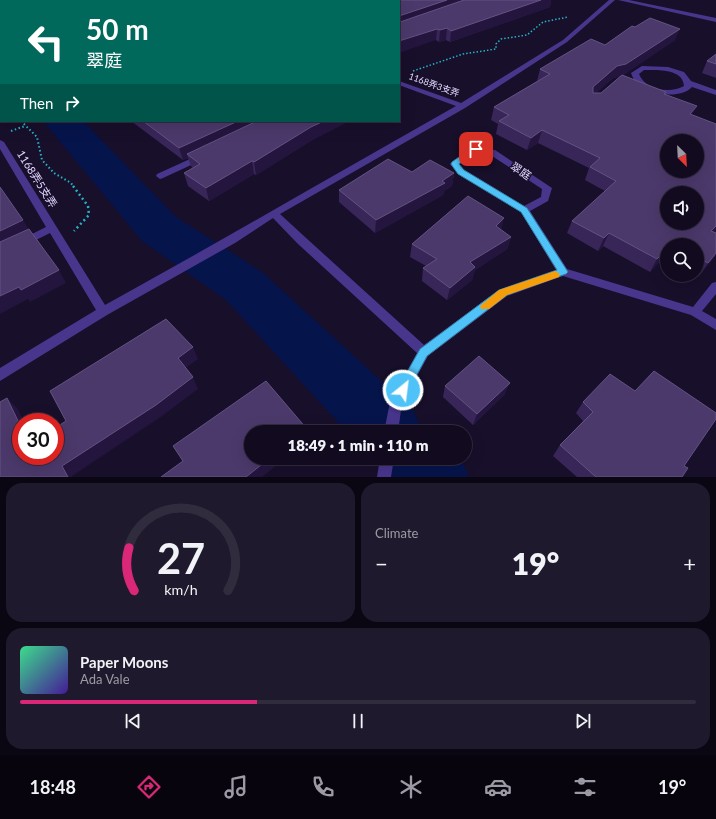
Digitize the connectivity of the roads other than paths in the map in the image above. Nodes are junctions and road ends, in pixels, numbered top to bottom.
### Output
1 (612, 0) edge
2 (621, 0) edge
3 (716, 20) edge
4 (400, 83) edge
5 (688, 83) junction
6 (716, 93) edge
7 (462, 106) junction
8 (0, 142) edge
9 (208, 153) edge
10 (160, 176) dead end
11 (524, 210) junction
12 (274, 213) junction
13 (53, 228) junction
14 (0, 254) edge
15 (563, 272) junction
16 (716, 286) edge
17 (103, 312) junction
18 (695, 312) junction
19 (716, 325) edge
20 (424, 352) junction
21 (0, 374) edge
22 (392, 425) edge
23 (386, 465) edge
24 (384, 477) edge

1 - 7 street
2 - 3 street
4 - 7 street, 1168弄3支弄
5 - 5 street
5 - 6 street
7 - 12 street
8 - 13 street, 1168弄5支弄
9 - 10 street
11 - 11 street, 翠庭
11 - 15 street, 翠庭
12 - 17 street
12 - 20 street
13 - 14 street
13 - 17 street, 1168弄5支弄
15 - 18 street
15 - 20 street
16 - 18 street
17 - 21 street
18 - 19 street
20 - 22 street
23 - 24 street

